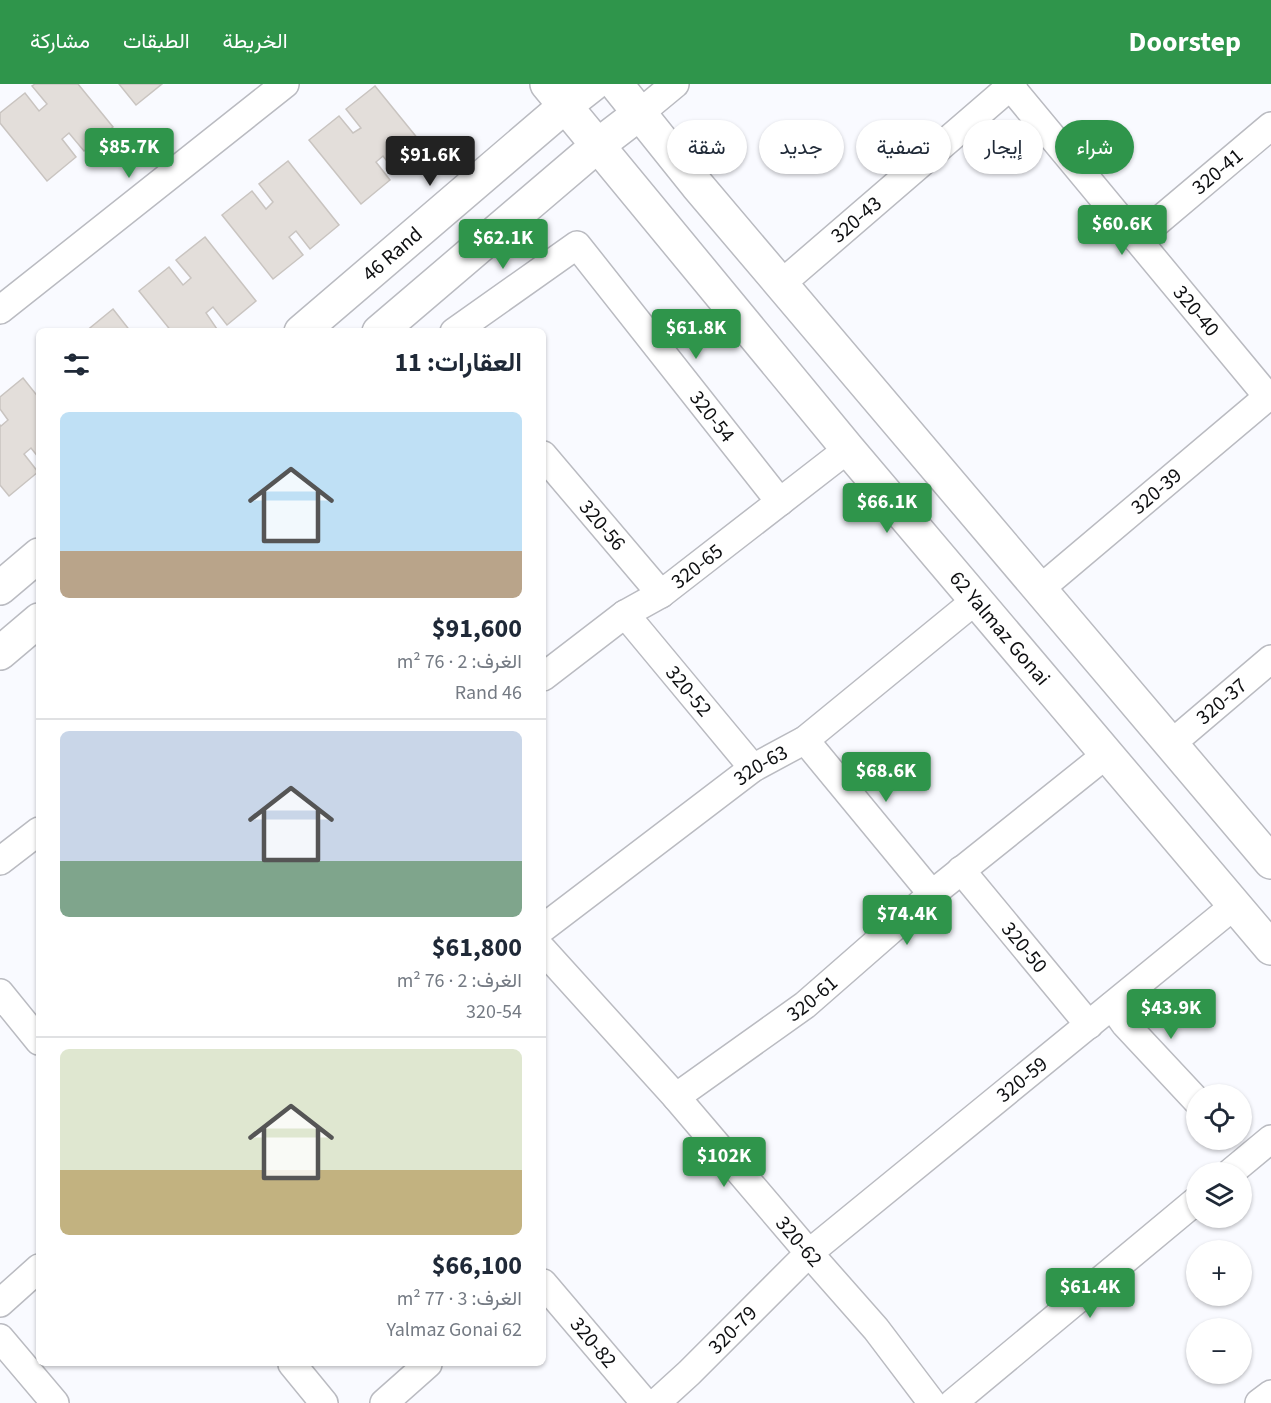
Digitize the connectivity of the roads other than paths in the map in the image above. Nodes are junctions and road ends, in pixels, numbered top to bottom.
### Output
1 (285, 84) edge
2 (593, 84) edge
3 (616, 84) edge
4 (675, 84) edge
5 (1012, 85) edge
6 (556, 95) edge
7 (640, 113) junction
8 (1271, 126) edge
9 (597, 146) junction
10 (1137, 239) junction
11 (781, 284) junction
12 (0, 310) edge
13 (305, 328) edge
14 (384, 328) edge
15 (460, 328) edge
16 (1269, 395) edge
17 (848, 449) junction
18 (546, 459) edge
19 (780, 502) junction
20 (36, 558) edge
21 (0, 588) edge
22 (1040, 589) junction
23 (661, 594) junction
24 (976, 600) junction
25 (626, 614) junction
26 (36, 623) edge
27 (0, 653) edge
28 (1271, 659) edge
29 (546, 675) edge
30 (805, 740) junction
31 (1171, 744) junction
32 (1107, 754) junction
33 (753, 768) junction
34 (36, 833) edge
35 (0, 861) edge
36 (1271, 862) edge
37 (961, 870) junction
38 (932, 894) junction
39 (1235, 905) junction
40 (546, 926) edge
41 (1271, 948) edge
42 (546, 953) edge
43 (0, 993) edge
44 (1112, 1006) junction
45 (1089, 1025) junction
46 (36, 1037) edge
47 (1186, 1089) edge
48 (676, 1097) junction
49 (1186, 1209) edge
50 (809, 1253) junction
51 (36, 1271) edge
52 (546, 1287) edge
53 (0, 1303) edge
54 (0, 1338) edge
55 (294, 1366) edge
56 (426, 1366) edge
57 (1271, 1394) edge
58 (55, 1403) edge
59 (324, 1403) edge
60 (384, 1403) edge
61 (645, 1403) edge
62 (656, 1403) edge
63 (932, 1403) edge
64 (953, 1403) edge
65 (1259, 1403) edge

1 - 12 street
2 - 6 main road, 46 Rand
3 - 7 main road
4 - 7 street
5 - 10 street, 320-40
5 - 11 street, 320-43
6 - 9 main road, 62 Yalmaz Gonai
6 - 13 main road, 46 Rand
7 - 9 main road
7 - 11 main road
8 - 10 street, 320-41
9 - 14 main road
9 - 17 main road, 62 Yalmaz Gonai
10 - 16 street, 320-40
11 - 22 main road
15 - 19 street, 320-54
16 - 22 street, 320-39
17 - 19 street, 320-65
17 - 24 main road, 62 Yalmaz Gonai
18 - 23 street, 320-56
19 - 23 street, 320-65
20 - 21 main road
22 - 31 main road
23 - 25 street, 320-65
24 - 30 street, 320-63
24 - 32 main road, 62 Yalmaz Gonai
25 - 29 street, 320-65
25 - 33 street, 320-52
26 - 27 main road
28 - 31 street, 320-37
30 - 33 street, 320-63
30 - 38 street
31 - 36 main road
32 - 37 street, 320-61
32 - 39 main road, 62 Yalmaz Gonai
33 - 40 street, 320-63
34 - 35 street
37 - 38 street, 320-61
37 - 45 street, 320-50
38 - 48 street, 320-61
39 - 41 main road, 62 Yalmaz Gonai
39 - 44 street, 320-59
42 - 48 street, 320-62
43 - 46 street
44 - 45 street, 320-59
44 - 47 street
45 - 50 street, 320-59
48 - 50 street, 320-62
49 - 64 street
50 - 62 street, 320-79
50 - 63 street, 320-62
51 - 53 street
52 - 61 street, 320-82
54 - 58 street
55 - 59 street
56 - 60 street
57 - 65 street

